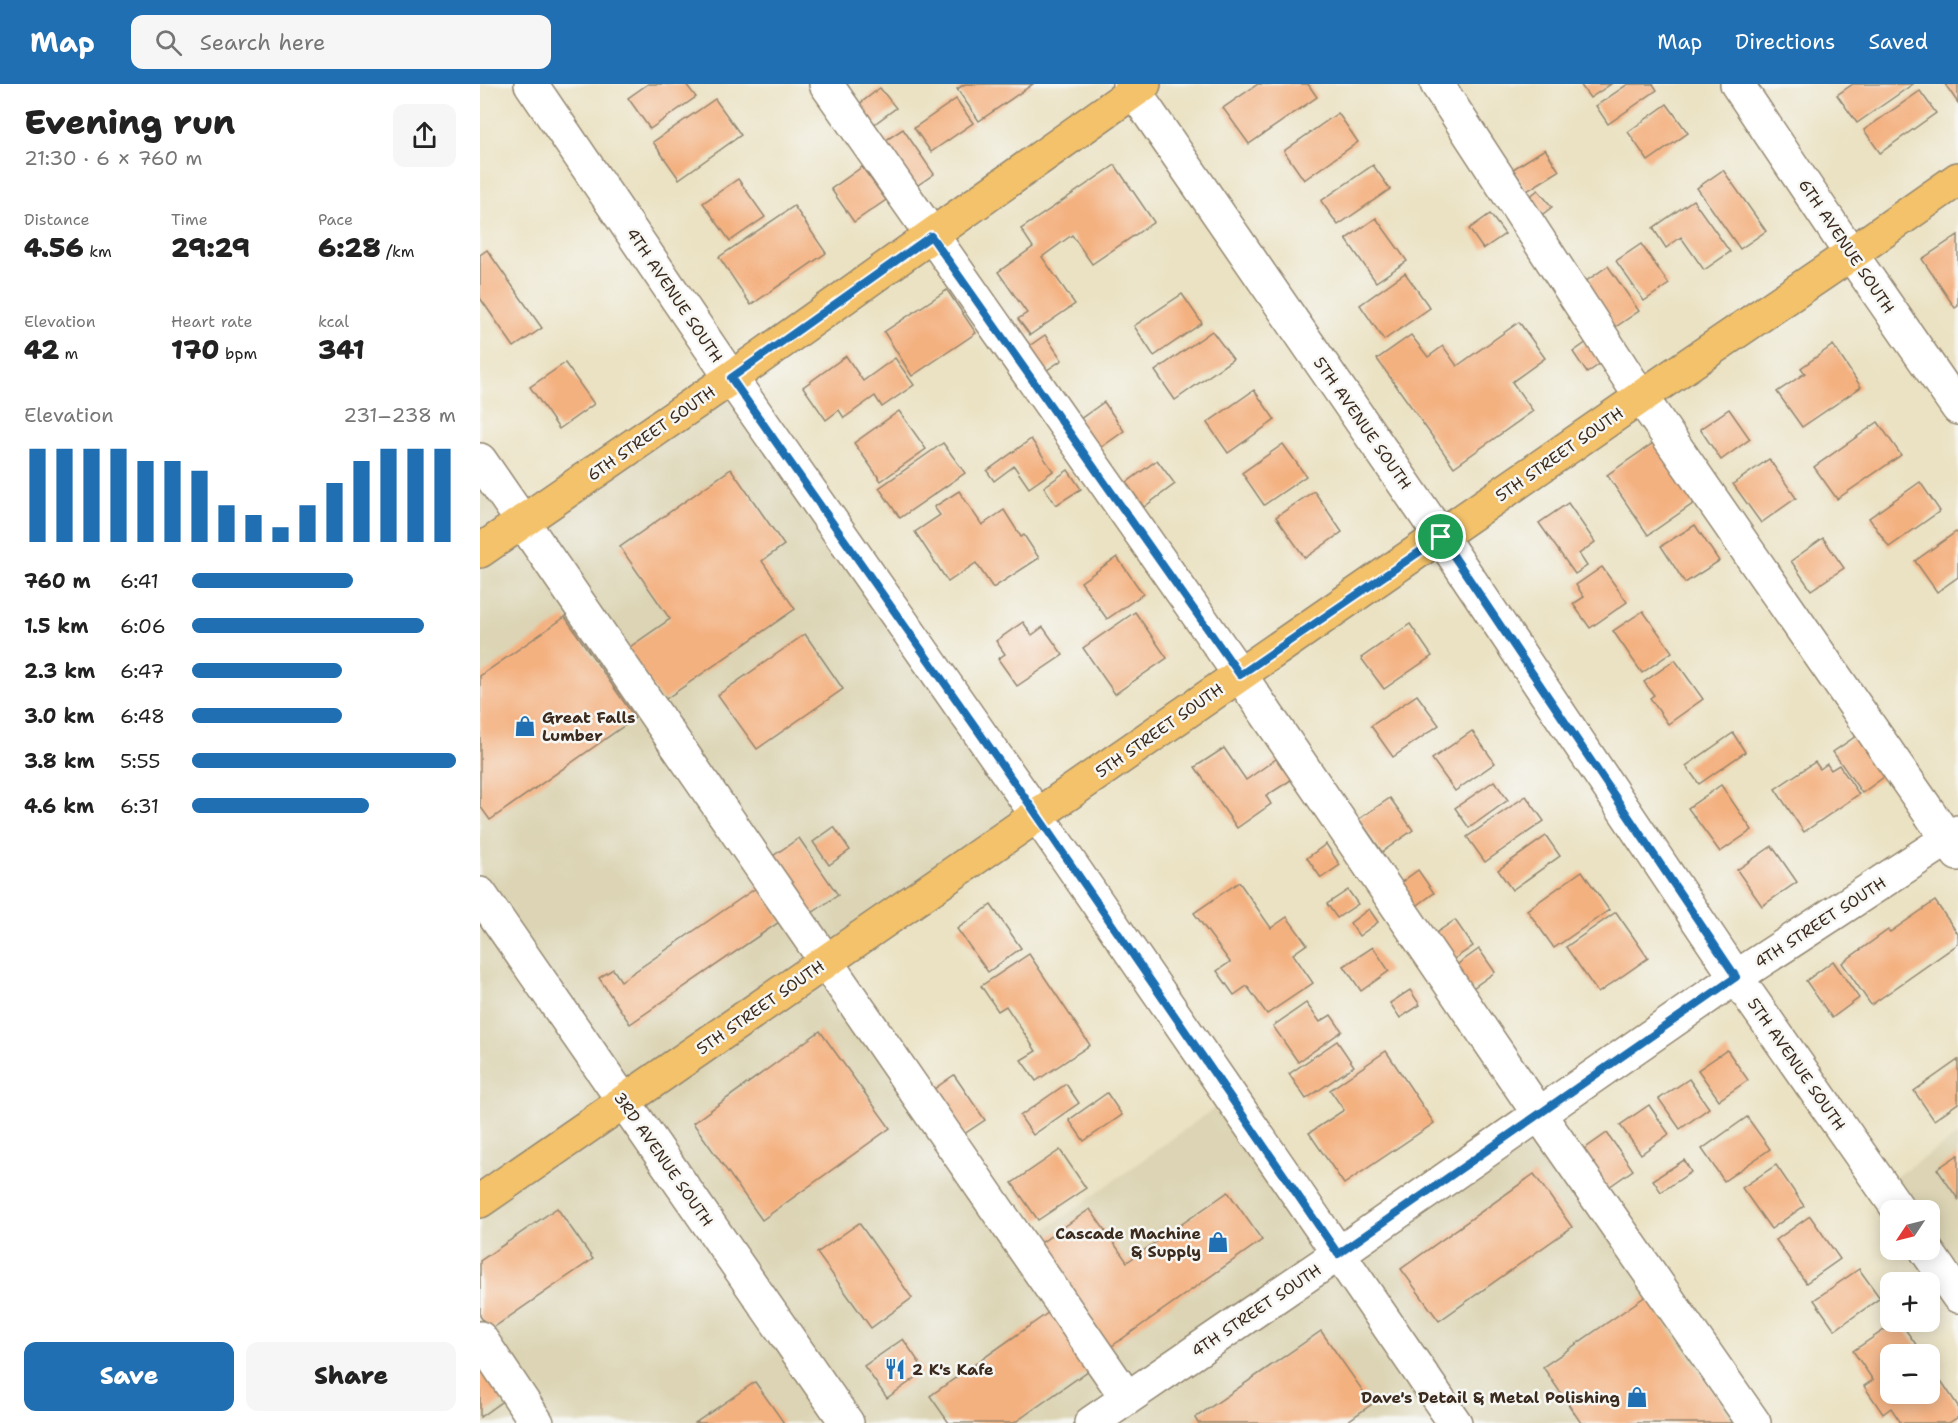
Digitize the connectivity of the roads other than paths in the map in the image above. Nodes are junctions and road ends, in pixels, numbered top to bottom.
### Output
1 (531, 84) edge
2 (826, 84) edge
3 (1437, 84) edge
4 (1737, 84) edge
5 (1136, 86) edge
6 (1958, 179) edge
7 (931, 236) junction
8 (1851, 254) junction
9 (731, 378) junction
10 (1641, 397) junction
11 (1958, 408) edge
12 (480, 460) edge
13 (522, 522) junction
14 (1441, 537) junction
15 (480, 551) edge
16 (1240, 675) junction
17 (1037, 815) junction
18 (1955, 841) edge
19 (480, 894) edge
20 (826, 962) junction
21 (1736, 977) junction
22 (624, 1101) junction
23 (1539, 1114) junction
24 (1892, 1200) edge
25 (480, 1201) edge
26 (1338, 1254) junction
27 (1933, 1260) edge
28 (1958, 1296) edge
29 (480, 1338) edge
30 (1127, 1398) junction
31 (537, 1423) edge
32 (847, 1423) edge
33 (1091, 1423) edge
34 (1455, 1423) edge
35 (1754, 1423) edge

1 - 9 street, 4TH AVENUE SOUTH
2 - 7 street
3 - 10 street
4 - 8 street, 6TH AVENUE SOUTH
5 - 7 main road, 6TH STREET SOUTH
5 - 14 street, 5TH AVENUE SOUTH
6 - 8 main road, 5TH STREET SOUTH
7 - 9 main road, 6TH STREET SOUTH
7 - 16 street
8 - 10 main road, 5TH STREET SOUTH
8 - 11 street, 6TH AVENUE SOUTH
9 - 13 main road, 6TH STREET SOUTH
9 - 17 street, 4TH AVENUE SOUTH
10 - 14 main road, 5TH STREET SOUTH
10 - 18 street
12 - 13 street
13 - 15 main road, 6TH STREET SOUTH
13 - 20 street
14 - 16 main road, 5TH STREET SOUTH
14 - 21 street, 5TH AVENUE SOUTH
16 - 17 main road, 5TH STREET SOUTH
16 - 23 street
17 - 20 main road, 5TH STREET SOUTH
17 - 26 street, 4TH AVENUE SOUTH
18 - 21 street, 4TH STREET SOUTH
19 - 22 street, 3RD AVENUE SOUTH
20 - 22 main road, 5TH STREET SOUTH
20 - 30 street
21 - 23 street, 4TH STREET SOUTH
21 - 24 street, 5TH AVENUE SOUTH
22 - 25 main road, 5TH STREET SOUTH
22 - 32 street, 3RD AVENUE SOUTH
23 - 26 street, 4TH STREET SOUTH
23 - 35 street
26 - 30 street, 4TH STREET SOUTH
26 - 34 street, 4TH AVENUE SOUTH
27 - 28 street
29 - 31 street
30 - 33 street, 4TH STREET SOUTH

